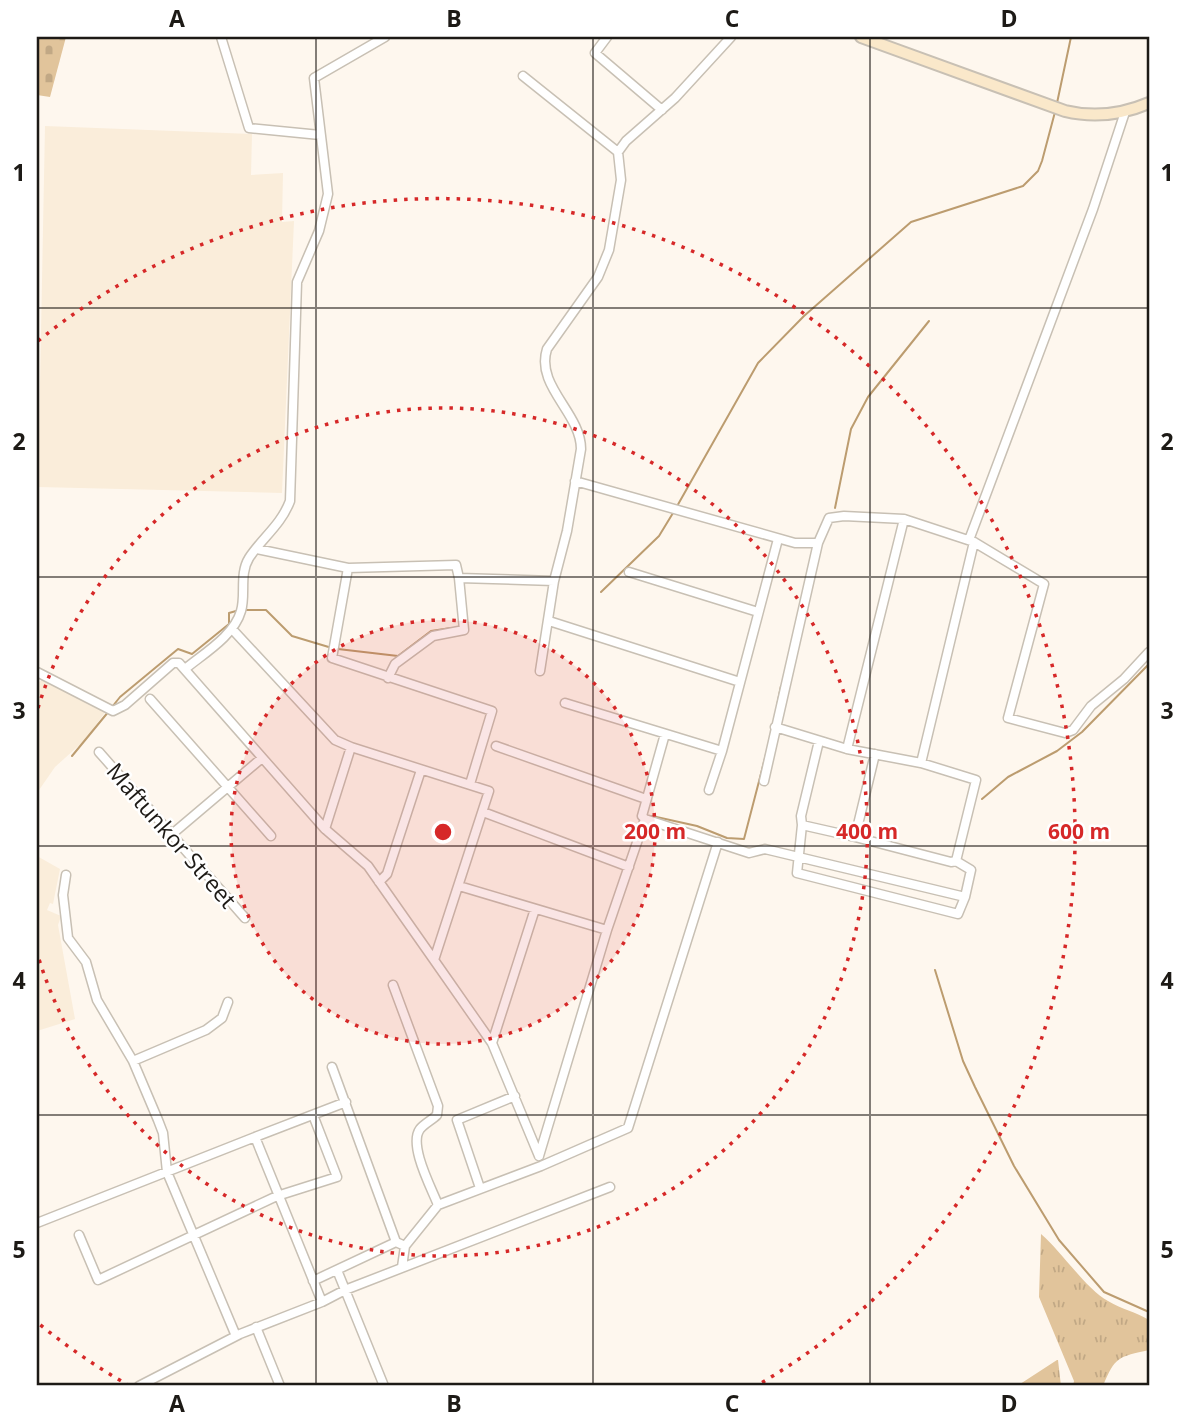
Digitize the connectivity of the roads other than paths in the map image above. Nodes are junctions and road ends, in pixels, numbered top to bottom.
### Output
1 (234, 37) edge
2 (384, 37) edge
3 (607, 37) edge
4 (732, 37) edge
5 (861, 37) edge
6 (222, 41) edge
7 (523, 76) dead end
8 (1149, 103) edge
9 (662, 110) junction
10 (1125, 112) junction
11 (320, 135) junction
12 (618, 152) junction
13 (575, 481) junction
14 (904, 519) junction
15 (778, 539) junction
16 (972, 541) junction
17 (818, 543) junction
18 (257, 549) junction
19 (348, 568) junction
20 (629, 572) dead end
21 (459, 578) junction
22 (554, 582) junction
23 (758, 612) junction
24 (549, 621) junction
25 (232, 629) junction
26 (1149, 652) edge
27 (185, 669) junction
28 (540, 671) dead end
29 (37, 672) edge
30 (388, 678) junction
31 (740, 682) junction
32 (150, 699) dead end
33 (565, 703) dead end
34 (775, 727) junction
35 (665, 734) junction
36 (819, 741) junction
37 (496, 746) dead end
38 (351, 747) junction
39 (847, 749) junction
40 (722, 751) junction
41 (99, 752) dead end
42 (875, 754) junction
43 (262, 758) junction
44 (921, 763) junction
45 (421, 770) junction
46 (764, 781) dead end
47 (470, 784) junction
48 (227, 786) junction
49 (709, 790) dead end
50 (646, 799) junction
51 (483, 812) junction
52 (645, 819) junction
53 (802, 825) junction
54 (325, 829) junction
55 (171, 835) junction
56 (271, 836) dead end
57 (855, 837) junction
58 (718, 842) junction
59 (798, 856) junction
60 (956, 860) junction
61 (629, 867) junction
62 (66, 875) dead end
63 (379, 882) junction
64 (459, 886) junction
65 (965, 897) junction
66 (535, 909) junction
67 (245, 918) dead end
68 (607, 930) junction
69 (434, 960) junction
70 (393, 985) dead end
71 (228, 1002) dead end
72 (492, 1043) junction
73 (133, 1061) junction
74 (331, 1068) dead end
75 (515, 1096) junction
76 (346, 1102) junction
77 (313, 1115) junction
78 (255, 1137) junction
79 (538, 1156) junction
80 (541, 1166) junction
81 (167, 1172) junction
82 (610, 1187) dead end
83 (480, 1188) junction
84 (277, 1196) junction
85 (438, 1205) junction
86 (37, 1223) edge
87 (193, 1233) junction
88 (79, 1234) dead end
89 (396, 1242) junction
90 (405, 1246) junction
91 (402, 1268) junction
92 (337, 1270) junction
93 (313, 1281) junction
94 (345, 1290) junction
95 (321, 1302) junction
96 (256, 1327) junction
97 (236, 1336) junction
98 (139, 1386) edge
99 (280, 1386) edge
100 (384, 1386) edge

1 - 6 street
2 - 11 street
3 - 9 street
4 - 9 street
5 - 10 main road
6 - 11 street
7 - 12 street
8 - 10 main road
9 - 12 street
10 - 16 street
11 - 18 street
12 - 13 street
13 - 15 street
13 - 22 street
14 - 16 street
14 - 17 street
14 - 39 street
15 - 17 street
15 - 23 street
16 - 26 street
16 - 44 street
17 - 34 street
18 - 19 street
18 - 25 street
19 - 21 street
19 - 30 street
20 - 23 street
21 - 22 street
21 - 30 street
22 - 24 street
23 - 31 street
24 - 28 street
24 - 31 street
25 - 27 street
25 - 38 street
27 - 29 street
27 - 43 street
30 - 47 street
31 - 40 street
32 - 48 street
33 - 35 street
34 - 36 street
34 - 46 street
35 - 40 street
35 - 50 street
36 - 39 street
36 - 53 street
37 - 50 street
38 - 45 street
38 - 54 street
39 - 42 street
40 - 49 street
41 - 55 street, Maftunkor Street
42 - 44 street
42 - 57 street
43 - 48 street
43 - 54 street
44 - 60 street
45 - 47 street
45 - 63 street
47 - 51 street
48 - 55 street
48 - 56 street
50 - 52 street
51 - 61 street
51 - 64 street
52 - 58 street
52 - 61 street
53 - 57 street
53 - 59 street
54 - 63 street
55 - 67 street, Maftunkor Street
57 - 60 street
58 - 59 street
58 - 80 street
59 - 65 street
59 - 65 street
60 - 65 street
61 - 68 street
62 - 73 street
63 - 69 street
64 - 66 street
64 - 69 street
66 - 68 street
66 - 72 street
68 - 79 street
69 - 72 street
70 - 85 street
71 - 73 street
72 - 75 street
73 - 81 street
74 - 76 street
75 - 79 street
75 - 83 street
76 - 77 street
76 - 89 street
77 - 78 street
77 - 84 street
78 - 81 street
78 - 84 street
79 - 80 street
80 - 83 street
81 - 86 street
81 - 87 street
82 - 91 street
83 - 85 street
84 - 87 street
84 - 93 street
85 - 90 street
87 - 88 street
87 - 97 street
89 - 90 street
89 - 92 street
90 - 91 street
91 - 94 street
92 - 93 street
92 - 94 street
93 - 95 street
94 - 95 street
94 - 100 street
95 - 96 street
96 - 97 street
96 - 99 street
97 - 98 street

